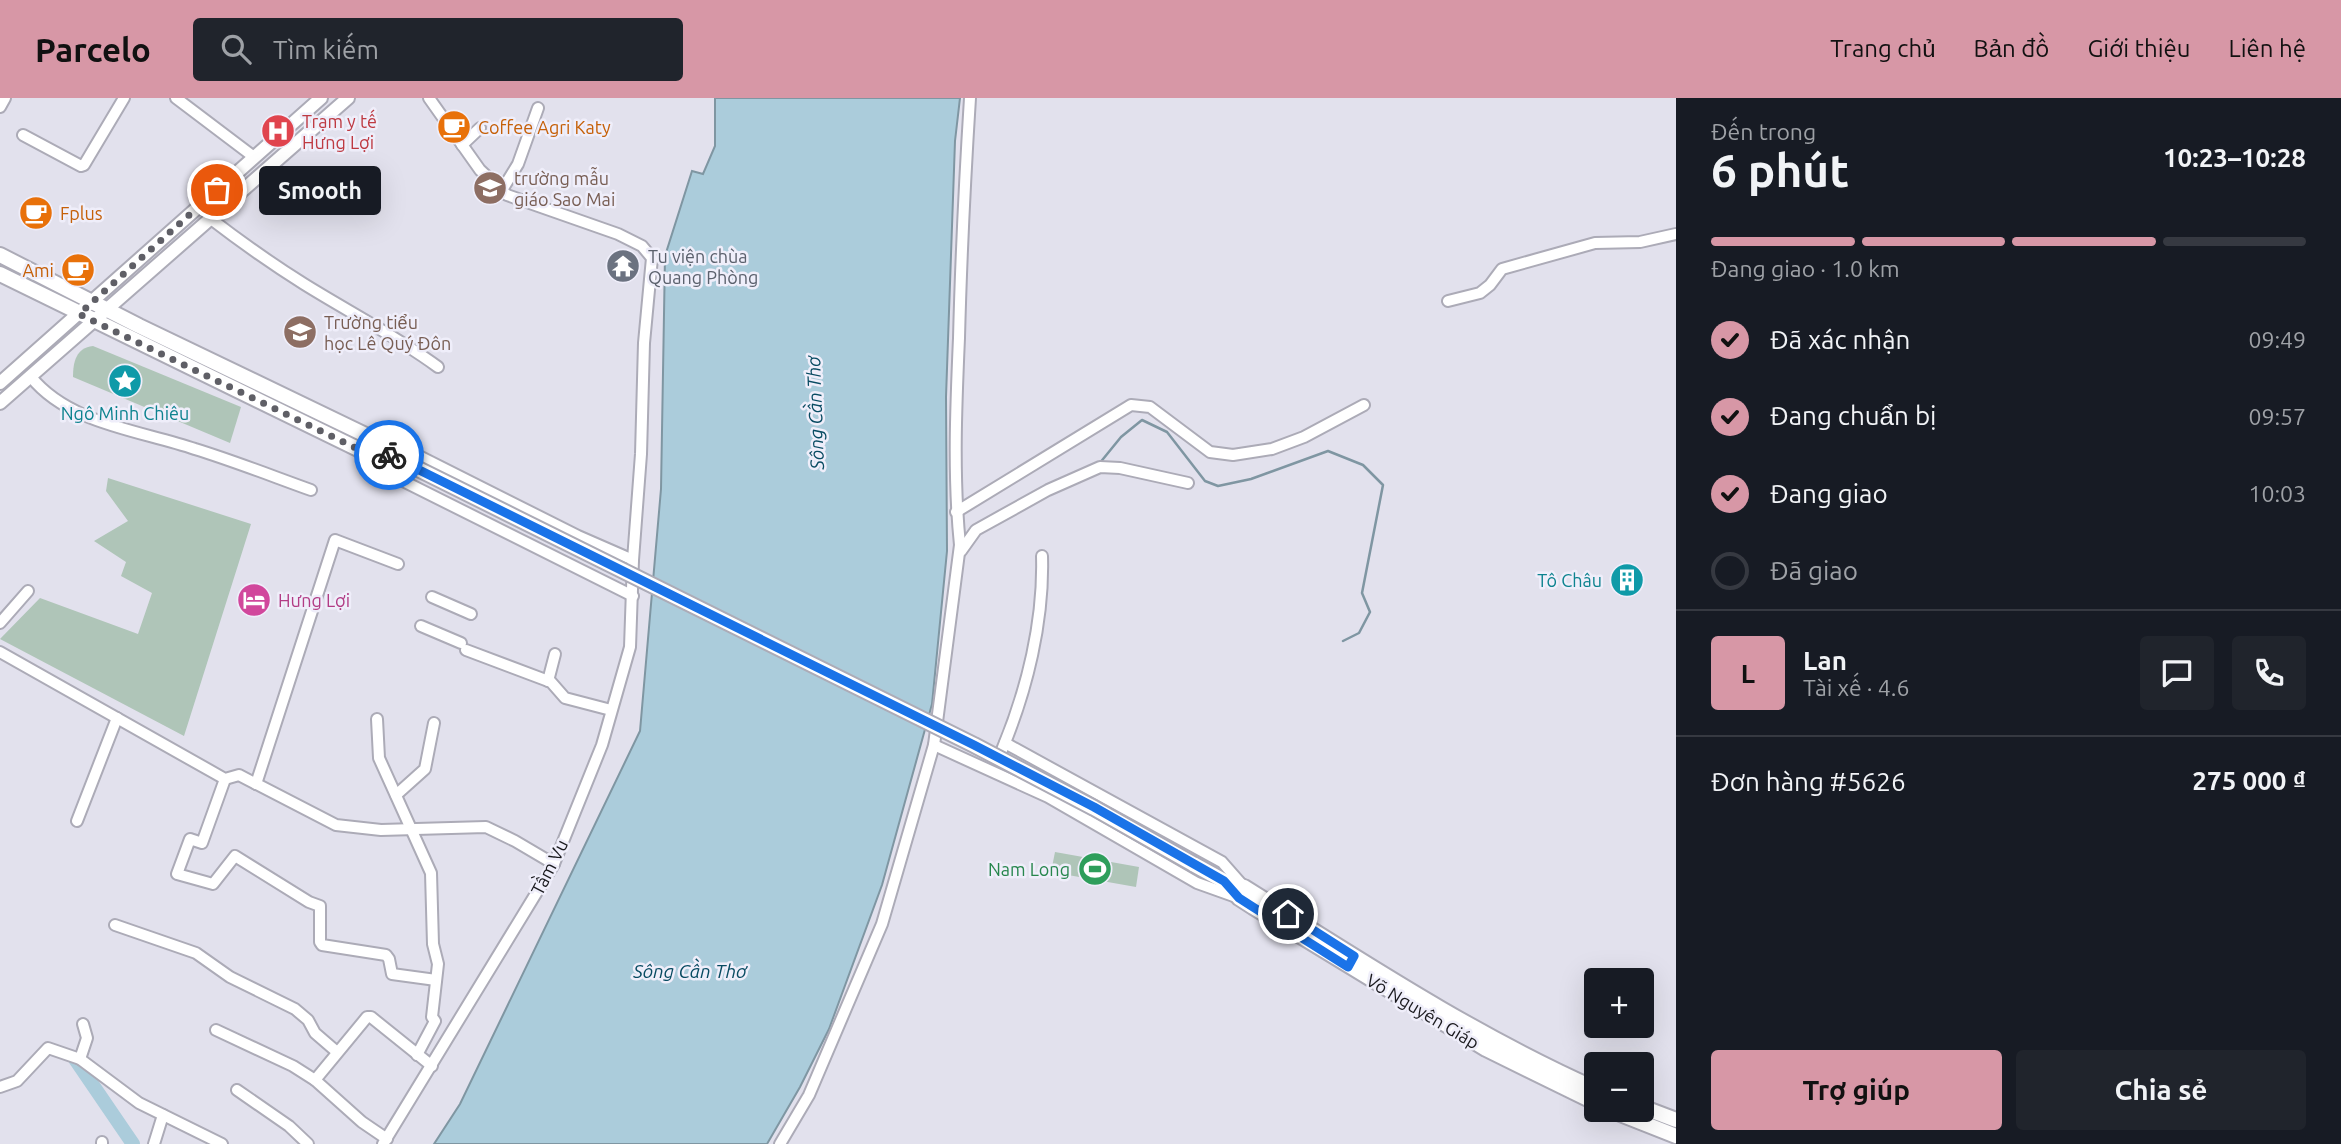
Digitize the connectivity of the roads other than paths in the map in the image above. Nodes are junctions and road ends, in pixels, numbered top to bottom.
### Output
1 (5, 98) edge
2 (124, 98) edge
3 (176, 98) edge
4 (321, 98) edge
5 (348, 98) edge
6 (429, 98) edge
7 (970, 98) edge
8 (0, 107) edge
9 (538, 108) dead end
10 (480, 128) dead end
11 (23, 135) dead end
12 (462, 145) junction
13 (254, 157) junction
14 (502, 190) junction
15 (211, 219) junction
16 (1676, 234) edge
17 (0, 255) edge
18 (0, 274) edge
19 (1448, 301) dead end
20 (92, 302) junction
21 (108, 310) junction
22 (79, 314) junction
23 (95, 322) junction
24 (438, 367) dead end
25 (30, 377) junction
26 (0, 383) edge
27 (0, 403) edge
28 (1364, 405) dead end
29 (376, 440) junction
30 (360, 450) junction
31 (391, 454) junction
32 (1188, 483) dead end
33 (311, 489) dead end
34 (957, 516) junction
35 (959, 551) junction
36 (1042, 556) dead end
37 (633, 560) junction
38 (398, 564) dead end
39 (28, 591) dead end
40 (633, 596) junction
41 (432, 597) dead end
42 (471, 614) dead end
43 (0, 623) edge
44 (421, 626) dead end
45 (0, 652) edge
46 (555, 654) dead end
47 (548, 681) junction
48 (611, 710) junction
49 (117, 718) junction
50 (377, 719) dead end
51 (434, 723) dead end
52 (1004, 743) junction
53 (934, 745) junction
54 (993, 772) junction
55 (225, 779) junction
56 (256, 783) junction
57 (396, 795) junction
58 (77, 821) dead end
59 (412, 830) junction
60 (554, 864) junction
61 (1242, 892) junction
62 (115, 925) dead end
63 (1351, 961) junction
64 (436, 980) junction
65 (83, 1024) dead end
66 (216, 1030) dead end
67 (338, 1052) junction
68 (417, 1055) junction
69 (80, 1059) junction
70 (432, 1066) junction
71 (315, 1080) junction
72 (1584, 1083) edge
73 (0, 1087) edge
74 (237, 1090) dead end
75 (1584, 1097) edge
76 (1654, 1112) edge
77 (163, 1115) junction
78 (1676, 1120) edge
79 (1640, 1122) edge
80 (1676, 1136) edge
81 (385, 1142) edge
82 (154, 1144) edge
83 (222, 1144) edge
84 (308, 1144) edge
85 (780, 1144) edge

1 - 8 street
2 - 11 street
3 - 13 street
4 - 13 main road
5 - 15 main road
6 - 12 street
7 - 34 street
9 - 14 street
10 - 12 street
12 - 14 street
13 - 20 main road
14 - 37 street, Tầm Vu
15 - 21 main road
15 - 24 street
16 - 19 street
17 - 20 highway
18 - 22 highway
20 - 21 highway
20 - 22 main road
21 - 23 main road
21 - 29 highway
22 - 23 highway
22 - 26 main road
23 - 25 main road
23 - 30 highway
25 - 27 main road
25 - 33 street
28 - 34 street
29 - 31 highway
29 - 37 street
30 - 31 highway
30 - 40 street
31 - 61 highway, Võ Nguyên Giáp, bridge
32 - 35 street
34 - 35 street
35 - 53 street
36 - 52 street
37 - 40 street, Tầm Vu
38 - 56 street
39 - 43 street
40 - 48 street, Tầm Vu
41 - 42 street
44 - 47 street
45 - 49 street
46 - 47 street
47 - 48 street
48 - 60 street, Tầm Vu
49 - 55 street
49 - 58 street
50 - 57 street
51 - 57 street
52 - 54 street
52 - 61 street
53 - 54 street
53 - 85 street
54 - 61 street
55 - 56 street
55 - 64 street
56 - 59 street
57 - 59 street
59 - 60 street
59 - 64 street
60 - 70 street, Tầm Vu
61 - 63 highway, Võ Nguyên Giáp
62 - 67 street
63 - 72 highway, Võ Nguyên Giáp
63 - 75 highway, Võ Nguyên Giáp
64 - 68 street
65 - 69 street
66 - 71 street
67 - 68 street
67 - 71 street
68 - 70 street
69 - 73 street
69 - 77 street
70 - 81 street, Tầm Vu
71 - 81 street
74 - 84 street
76 - 78 highway
77 - 82 street
77 - 83 street
79 - 80 highway

